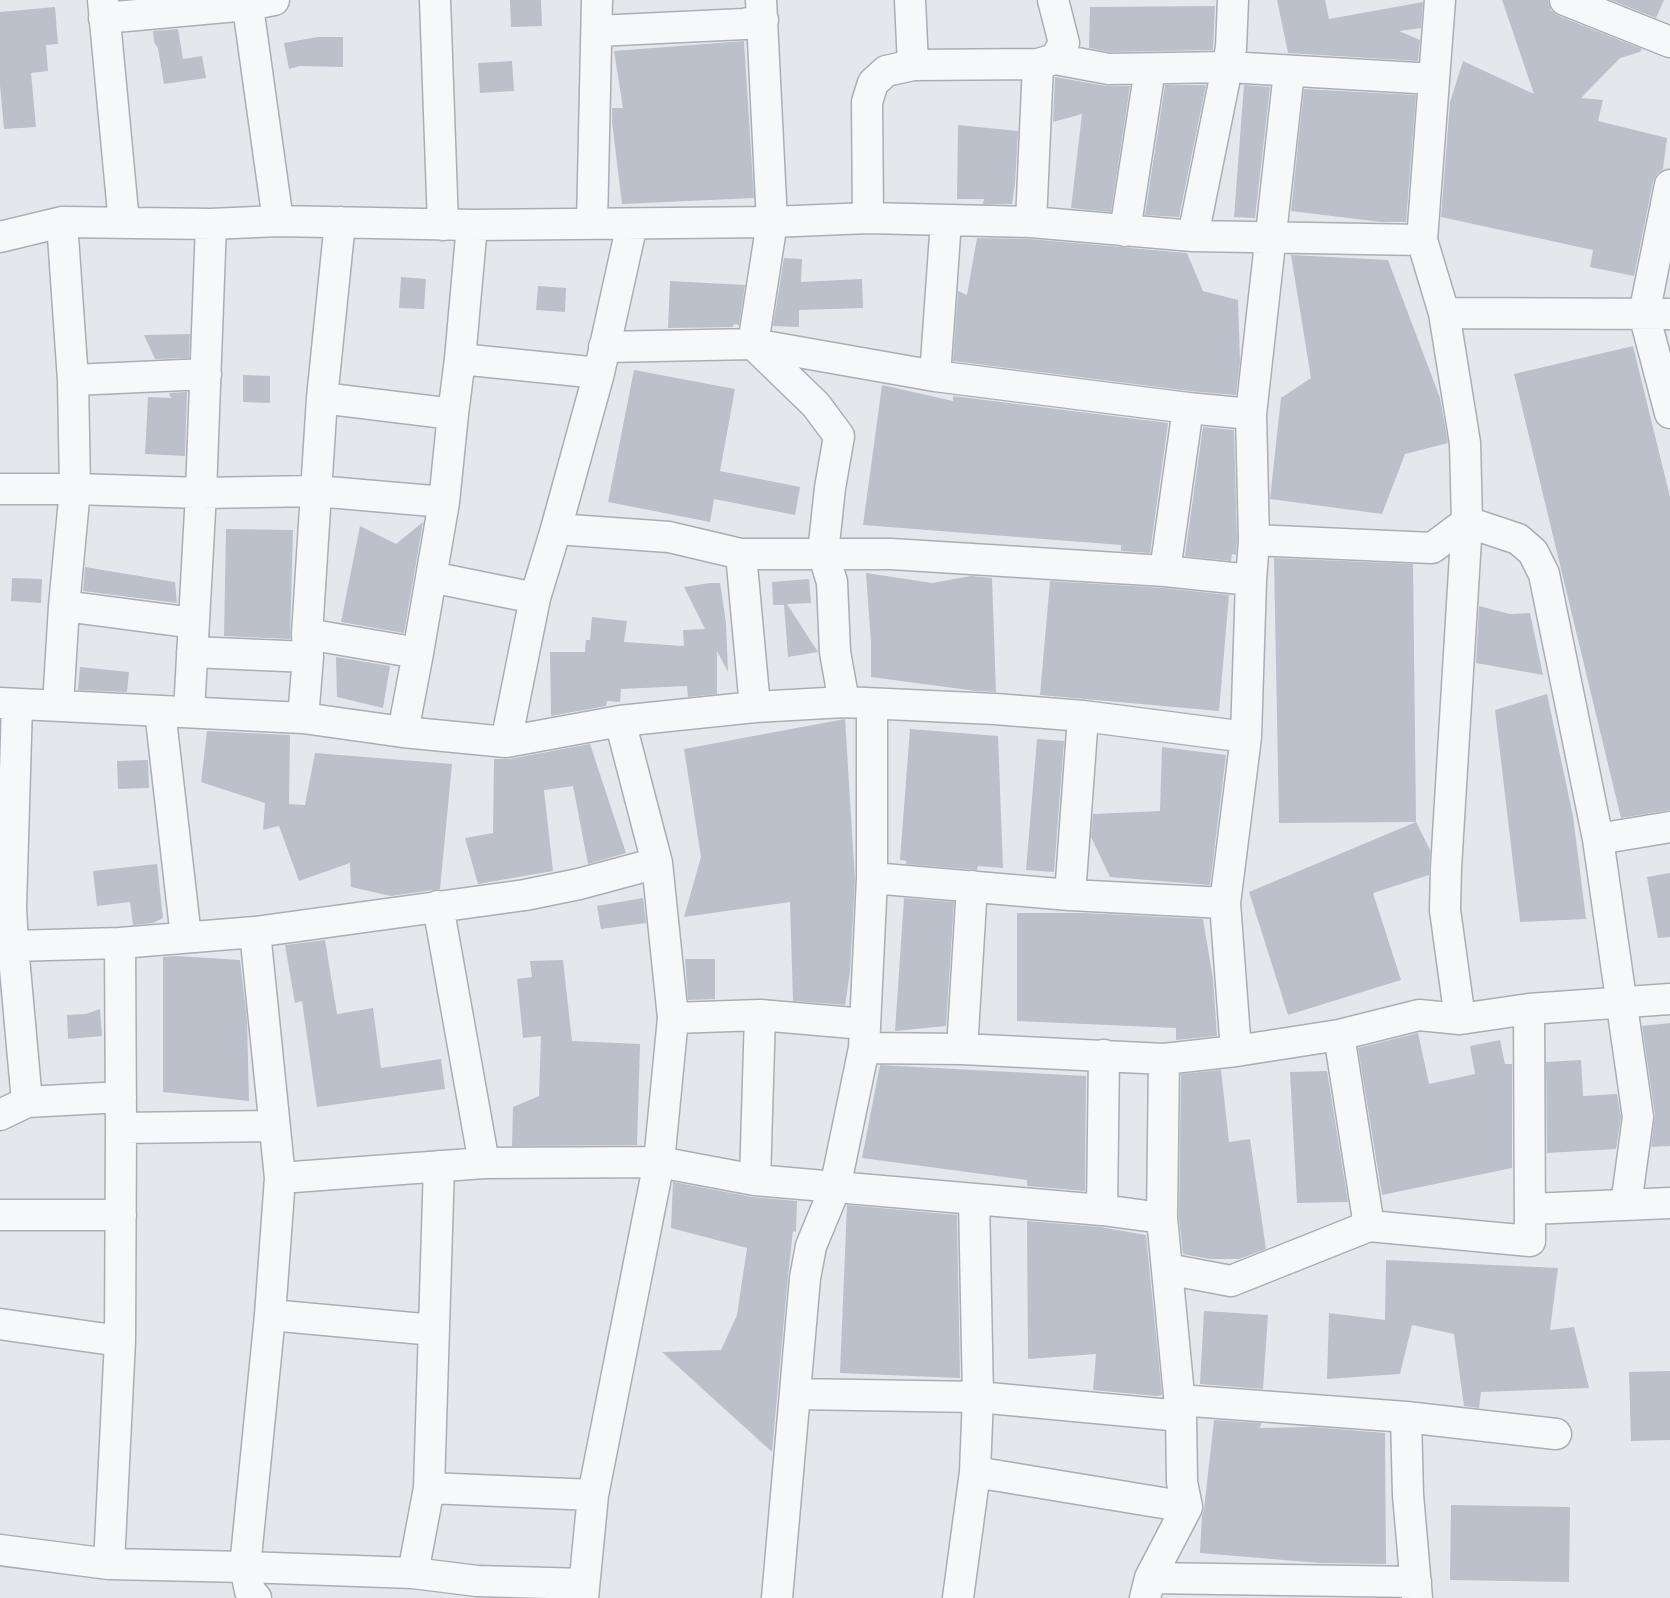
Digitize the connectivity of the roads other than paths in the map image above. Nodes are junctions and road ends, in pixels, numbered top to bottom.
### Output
1 (435, 0) edge
2 (597, 0) edge
3 (910, 0) edge
4 (1053, 0) edge
5 (1233, 0) edge
6 (1440, 0) edge
7 (1565, 0) edge
8 (256, 2) edge
9 (103, 9) edge
10 (762, 10) edge
11 (597, 31) junction
12 (1670, 42) edge
13 (1046, 62) junction
14 (913, 65) junction
15 (1228, 67) junction
16 (1150, 69) junction
17 (1289, 72) junction
18 (1434, 79) junction
19 (1670, 185) edge
20 (868, 218) junction
21 (278, 221) junction
22 (946, 221) junction
23 (62, 222) junction
24 (340, 222) junction
25 (772, 222) junction
26 (1031, 222) junction
27 (124, 223) junction
28 (211, 224) junction
29 (592, 224) junction
30 (632, 224) junction
31 (457, 225) junction
32 (1125, 231) junction
33 (1193, 236) junction
34 (0, 237) edge
35 (1270, 237) junction
36 (1422, 240) junction
37 (1444, 313) junction
38 (1657, 314) edge
39 (753, 344) junction
40 (460, 359) junction
41 (601, 360) junction
42 (206, 374) junction
43 (935, 376) junction
44 (73, 380) junction
45 (322, 398) junction
46 (1188, 408) junction
47 (1670, 413) edge
48 (453, 414) junction
49 (1251, 414) junction
50 (0, 489) edge
51 (75, 489) junction
52 (316, 491) junction
53 (201, 493) junction
54 (444, 502) junction
55 (1467, 522) junction
56 (556, 529) junction
57 (1254, 540) junction
58 (741, 554) junction
59 (823, 554) junction
60 (1165, 571) junction
61 (431, 577) junction
62 (1251, 580) junction
63 (534, 598) junction
64 (64, 606) junction
65 (193, 638) junction
66 (307, 645) junction
67 (418, 653) junction
68 (8, 703) edge
69 (858, 703) junction
70 (58, 705) junction
71 (755, 707) junction
72 (175, 712) junction
73 (1083, 716) junction
74 (303, 718) junction
75 (620, 721) junction
76 (403, 732) junction
77 (1246, 737) junction
78 (506, 742) junction
79 (1670, 827) edge
80 (1598, 838) junction
81 (657, 863) junction
82 (872, 878) junction
83 (972, 886) junction
84 (1071, 894) junction
85 (1225, 903) junction
86 (438, 906) junction
87 (6, 908) edge
88 (255, 932) junction
89 (186, 936) junction
90 (120, 943) junction
91 (13, 946) junction
92 (1670, 999) edge
93 (1621, 1002) junction
94 (1529, 1009) junction
95 (760, 1015) junction
96 (672, 1018) junction
97 (1460, 1019) junction
98 (1338, 1035) junction
99 (864, 1036) junction
100 (962, 1049) junction
101 (1236, 1051) junction
102 (1104, 1055) junction
103 (1164, 1059) junction
104 (121, 1097) junction
105 (27, 1102) junction
106 (0, 1115) edge
107 (274, 1126) junction
108 (121, 1128) junction
109 (659, 1162) junction
110 (484, 1163) junction
111 (439, 1166) junction
112 (280, 1178) junction
113 (755, 1180) junction
114 (835, 1188) junction
115 (974, 1200) junction
116 (1670, 1203) edge
117 (1626, 1205) junction
118 (1530, 1209) junction
119 (1102, 1210) junction
120 (0, 1215) edge
121 (121, 1215) junction
122 (1162, 1218) junction
123 (1369, 1226) junction
124 (270, 1315) junction
125 (0, 1324) edge
126 (434, 1330) junction
127 (120, 1341) junction
128 (795, 1394) junction
129 (978, 1397) junction
130 (1180, 1408) junction
131 (1406, 1417) junction
132 (1556, 1434) dead end
133 (975, 1472) junction
134 (429, 1488) junction
135 (593, 1495) junction
136 (1187, 1507) junction
137 (0, 1550) edge
138 (109, 1564) junction
139 (245, 1567) junction
140 (413, 1573) junction
141 (1148, 1588) edge
142 (477, 1589) edge
143 (1417, 1590) edge
144 (584, 1591) edge
145 (256, 1598) edge
146 (777, 1598) edge
147 (958, 1598) edge

1 - 31 street
2 - 11 street
3 - 14 street
4 - 13 street
5 - 15 street
6 - 18 street
7 - 12 street
8 - 9 street
8 - 21 street
9 - 27 street
10 - 11 street
10 - 25 street
11 - 29 street
13 - 14 street
13 - 16 street
13 - 26 street
14 - 20 street
15 - 16 street
15 - 17 street
15 - 33 street
16 - 32 street
17 - 18 street
17 - 35 street
18 - 36 street
19 - 38 street
20 - 22 street
20 - 25 street
21 - 24 street
21 - 28 street
22 - 26 street
22 - 43 street
23 - 27 street
23 - 34 street
23 - 44 street
24 - 31 street
24 - 45 street
25 - 30 street
25 - 39 street
26 - 32 street
27 - 28 street
28 - 42 street
29 - 30 street
29 - 31 street
30 - 41 street
31 - 40 street
32 - 33 street
33 - 35 street
35 - 36 street
35 - 49 street
36 - 37 street
37 - 38 street
37 - 55 street
38 - 47 street
39 - 41 street
39 - 43 street
39 - 59 street
40 - 41 street
40 - 48 street
41 - 56 street
42 - 44 street
42 - 53 street
43 - 46 street
44 - 51 street
45 - 48 street
45 - 52 street
46 - 49 street
46 - 60 street
48 - 54 street
49 - 57 street
50 - 51 street
51 - 53 street
51 - 64 street
52 - 53 street
52 - 54 street
52 - 66 street
53 - 65 street
54 - 61 street
55 - 57 street
55 - 80 street
55 - 97 street
56 - 58 street
56 - 63 street
57 - 62 street
58 - 59 street
58 - 71 street
59 - 60 street
59 - 69 street
60 - 62 street
61 - 63 street
61 - 67 street
62 - 77 street
63 - 78 street
64 - 65 street
64 - 70 street
65 - 66 street
65 - 72 street
66 - 67 street
66 - 74 street
67 - 76 street
68 - 70 street
68 - 87 street
69 - 71 street
69 - 73 street
69 - 82 street
70 - 72 street
71 - 75 street
72 - 74 street
72 - 89 street
73 - 77 street
73 - 84 street
74 - 76 street
75 - 78 street
75 - 81 street
76 - 78 street
77 - 85 street
79 - 80 street
80 - 93 street
81 - 86 street
81 - 96 street
82 - 83 street
82 - 99 street
83 - 84 street
83 - 100 street
84 - 85 street
85 - 101 street
86 - 88 street
86 - 110 street
87 - 91 street
88 - 89 street
88 - 107 street
89 - 90 street
90 - 91 street
90 - 104 street
91 - 105 street
92 - 93 street
93 - 94 street
93 - 117 street
94 - 97 street
94 - 118 street
95 - 96 street
95 - 99 street
95 - 113 street
96 - 109 street
97 - 98 street
98 - 101 street
98 - 123 street
99 - 100 street
99 - 114 street
100 - 102 street
101 - 103 street
102 - 103 street
102 - 119 street
103 - 122 street
104 - 105 street
104 - 108 street
105 - 106 street
107 - 108 street
107 - 112 street
108 - 121 street
109 - 110 street
109 - 113 street
109 - 135 street
110 - 111 street
111 - 112 street
111 - 126 street
112 - 124 street
113 - 114 street
114 - 115 street
114 - 128 street
115 - 119 street
115 - 129 street
116 - 117 street
117 - 118 street
118 - 123 street
119 - 122 street
120 - 121 street
121 - 127 street
122 - 123 street
122 - 130 street
124 - 126 street
124 - 139 street
125 - 127 street
126 - 134 street
127 - 138 street
128 - 129 street
128 - 146 street
129 - 130 street
129 - 133 street
130 - 131 street
130 - 136 street
131 - 132 street
131 - 143 street
133 - 136 street
133 - 147 street
134 - 135 street
134 - 140 street
135 - 144 street
136 - 141 street
137 - 138 street
138 - 139 street
139 - 140 street
139 - 145 street
140 - 142 street
141 - 143 street
142 - 144 street

